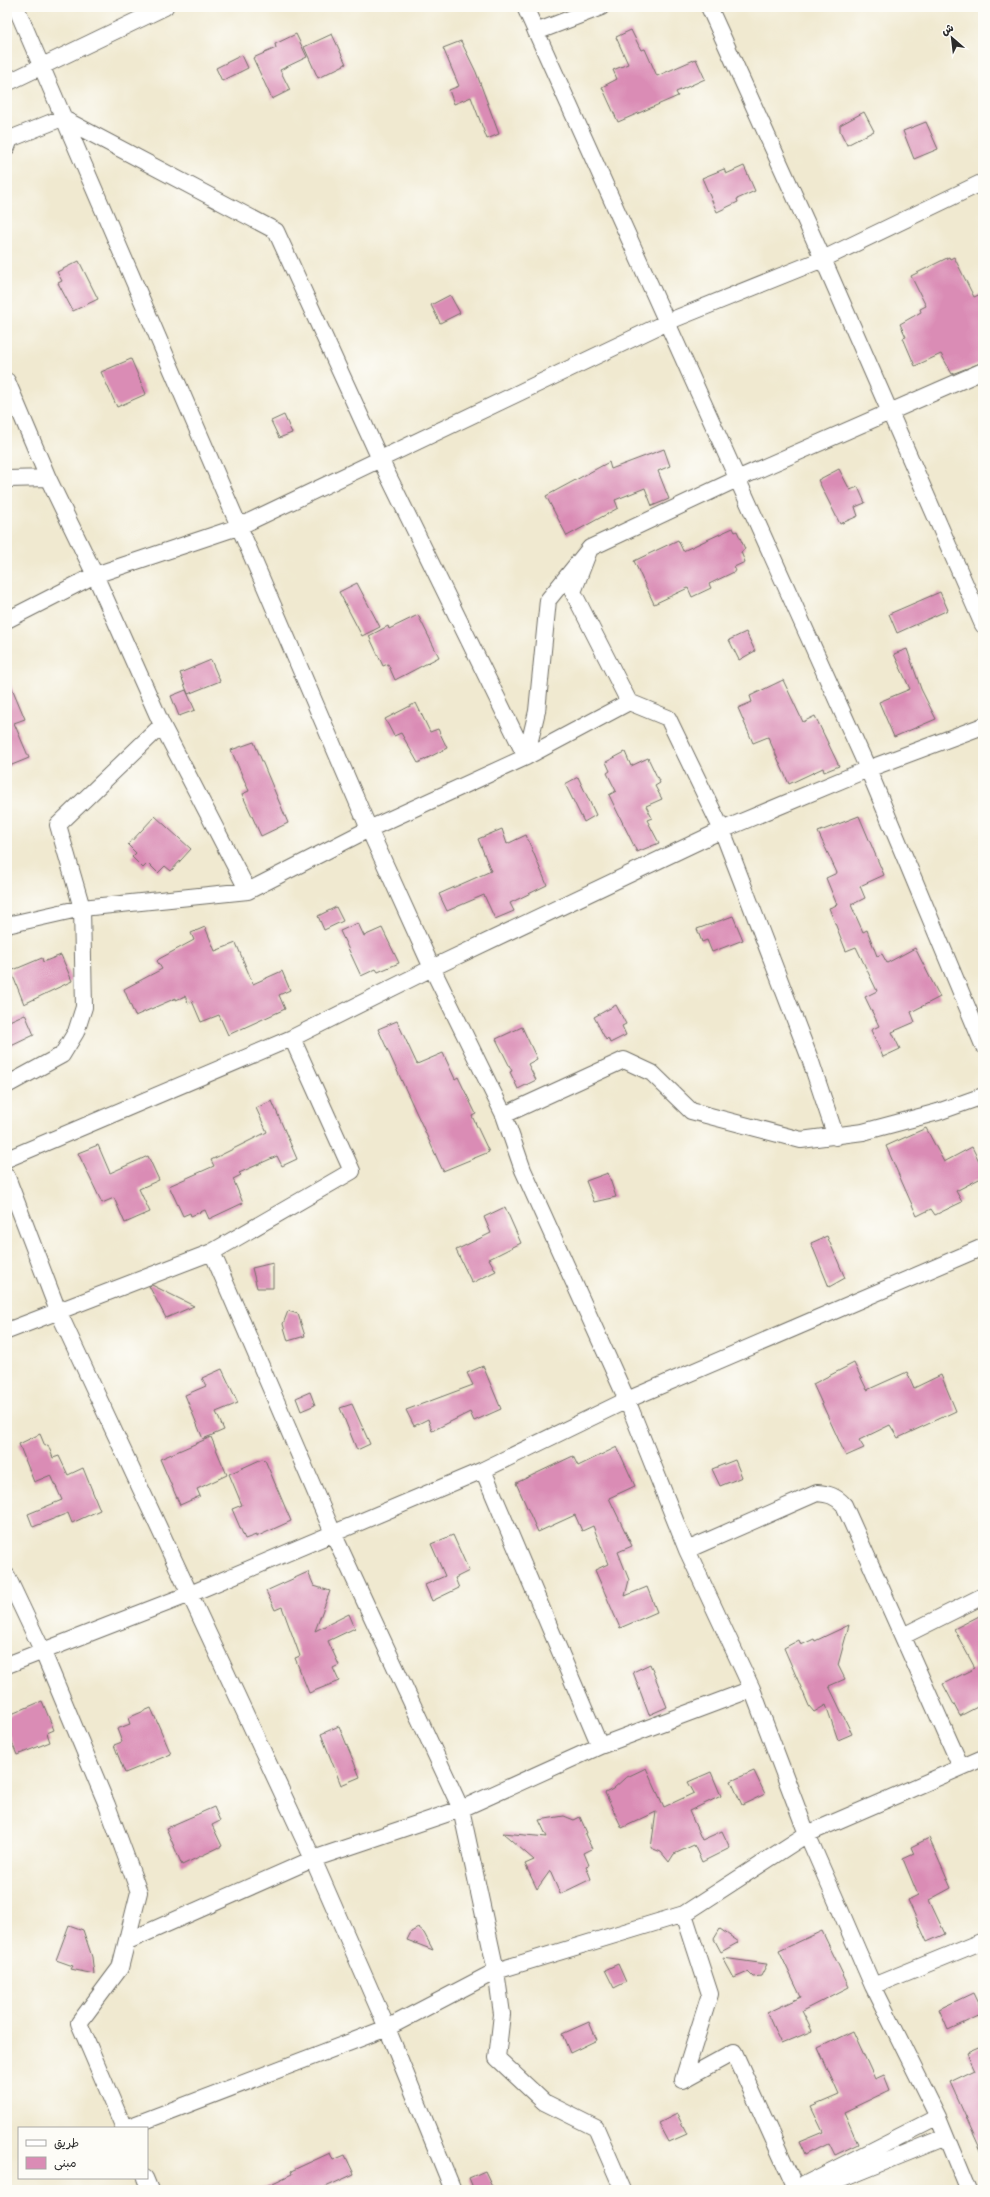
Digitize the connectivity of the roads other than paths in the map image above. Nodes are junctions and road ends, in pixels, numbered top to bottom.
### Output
1 (16, 7) edge
2 (165, 7) edge
3 (525, 7) edge
4 (601, 7) edge
5 (709, 7) edge
6 (536, 32) junction
7 (41, 68) junction
8 (7, 82) edge
9 (62, 118) junction
10 (7, 147) edge
11 (983, 182) edge
12 (823, 259) junction
13 (667, 322) junction
14 (983, 371) edge
15 (7, 381) edge
16 (890, 412) junction
17 (380, 459) junction
18 (48, 478) junction
19 (7, 479) edge
20 (737, 479) junction
21 (238, 527) junction
22 (590, 548) junction
23 (95, 575) junction
24 (7, 620) edge
25 (983, 625) edge
26 (629, 702) junction
27 (162, 725) junction
28 (983, 726) edge
29 (526, 757) junction
30 (868, 769) junction
31 (369, 829) junction
32 (722, 830) junction
33 (248, 891) junction
34 (82, 908) junction
35 (7, 925) edge
36 (432, 968) junction
37 (292, 1038) junction
38 (983, 1045) edge
39 (7, 1085) edge
40 (983, 1096) edge
41 (504, 1115) junction
42 (836, 1137) junction
43 (7, 1159) edge
44 (7, 1177) edge
45 (983, 1246) edge
46 (212, 1252) junction
47 (58, 1311) junction
48 (7, 1332) edge
49 (627, 1400) junction
50 (483, 1470) junction
51 (333, 1533) junction
52 (687, 1550) junction
53 (7, 1576) edge
54 (190, 1594) junction
55 (983, 1596) edge
56 (903, 1636) junction
57 (43, 1652) junction
58 (7, 1665) edge
59 (752, 1689) junction
60 (600, 1746) junction
61 (983, 1758) edge
62 (961, 1767) junction
63 (461, 1809) junction
64 (807, 1834) junction
65 (313, 1859) junction
66 (684, 1914) junction
67 (128, 1941) junction
68 (983, 1941) edge
69 (496, 1971) junction
70 (873, 1986) junction
71 (387, 2028) junction
72 (938, 2117) junction
73 (125, 2127) edge
74 (128, 2127) edge
75 (946, 2137) junction
76 (145, 2179) edge
77 (150, 2190) edge
78 (453, 2190) edge
79 (623, 2190) edge
80 (795, 2190) edge
81 (815, 2190) edge
82 (968, 2190) edge

1 - 7 street
2 - 7 street
3 - 6 street
4 - 6 street
5 - 12 street
6 - 13 street
7 - 8 street
7 - 9 street
9 - 10 street
9 - 17 street
9 - 21 street
11 - 12 street
12 - 13 street
12 - 16 street
13 - 17 street
13 - 20 street
14 - 16 street
15 - 18 street
16 - 20 street
16 - 25 street
17 - 21 street
17 - 29 street
18 - 19 street
18 - 23 street
20 - 22 street
20 - 30 street
21 - 23 street
21 - 31 street
22 - 26 street
22 - 29 street
23 - 24 street
23 - 27 street
26 - 29 street
26 - 32 street
27 - 33 street
27 - 34 street
28 - 30 street
29 - 31 street
30 - 32 street
30 - 38 street
31 - 33 street
31 - 36 street
32 - 36 street
32 - 42 street
33 - 34 street
34 - 35 street
34 - 39 street
36 - 37 street
36 - 41 street
37 - 43 street
37 - 46 street
40 - 42 street
41 - 42 street
41 - 49 street
44 - 47 street
45 - 49 street
46 - 47 street
46 - 51 street
47 - 48 street
47 - 54 street
49 - 50 street
49 - 52 street
50 - 51 street
50 - 60 street
51 - 54 street
51 - 63 street
52 - 56 street
52 - 59 street
53 - 57 street
54 - 57 street
54 - 65 street
55 - 56 street
56 - 62 street
57 - 58 street
57 - 67 street
59 - 60 street
59 - 64 street
60 - 63 street
61 - 62 street
62 - 64 street
63 - 65 street
63 - 69 street
64 - 66 street
64 - 70 street
65 - 67 street
65 - 71 street
66 - 69 street
66 - 80 street
67 - 73 street
68 - 70 street
69 - 71 street
69 - 79 street
70 - 72 street
71 - 74 street
71 - 78 street
72 - 75 street
72 - 80 street
75 - 81 street
75 - 82 street
76 - 77 street

